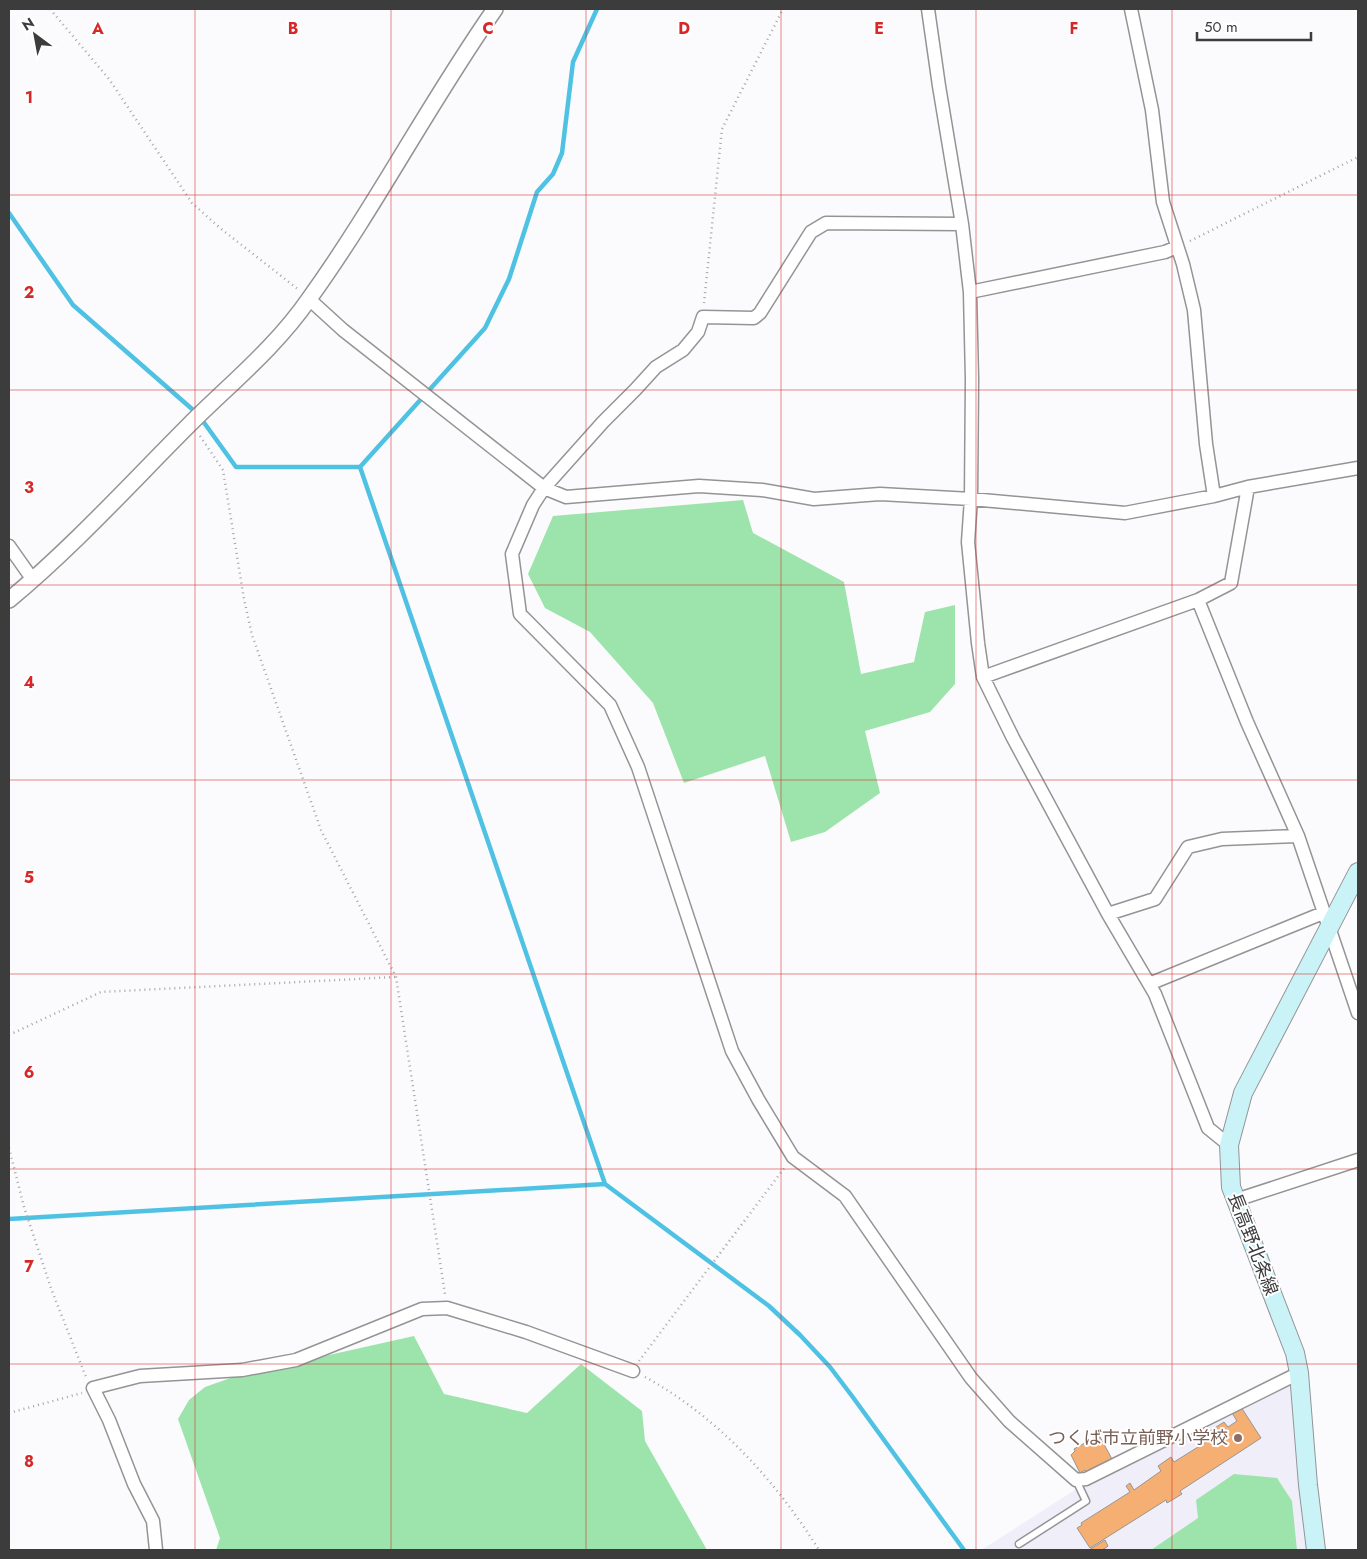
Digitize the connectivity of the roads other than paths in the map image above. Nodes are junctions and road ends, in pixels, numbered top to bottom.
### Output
1 (495, 9) edge
2 (928, 9) edge
3 (1131, 9) edge
4 (962, 224) junction
5 (1177, 247) junction
6 (970, 292) junction
7 (310, 299) junction
8 (1358, 468) edge
9 (1248, 487) junction
10 (544, 488) junction
11 (1214, 496) junction
12 (971, 499) junction
13 (9, 546) edge
14 (33, 580) junction
15 (9, 600) edge
16 (1198, 600) junction
17 (983, 677) junction
18 (1298, 836) junction
19 (1358, 872) edge
20 (1108, 914) junction
21 (1326, 921) junction
22 (1149, 984) junction
23 (1358, 1013) edge
24 (1230, 1145) junction
25 (1358, 1160) edge
26 (1236, 1200) junction
27 (633, 1370) road end
28 (1299, 1373) junction
29 (1076, 1480) junction
30 (1019, 1544) dead end
31 (156, 1550) edge
32 (1316, 1550) edge

1 - 7 street
2 - 4 street
3 - 5 street
4 - 6 street
4 - 10 street
5 - 6 street
5 - 11 street
6 - 12 street
7 - 10 street
7 - 14 street
8 - 9 street
9 - 11 street
9 - 16 street
10 - 12 street
10 - 29 street
11 - 12 street
12 - 17 street
13 - 14 street
14 - 15 street
16 - 17 street
16 - 18 street
17 - 20 street
18 - 20 street
18 - 21 street
19 - 21 main road, 長高野北条線
20 - 22 street
21 - 22 street
21 - 23 street
21 - 24 main road, 長高野北条線
22 - 24 street
24 - 26 main road, 長高野北条線
25 - 26 street
26 - 28 main road, 長高野北条線
27 - 31 street
28 - 29 street
28 - 32 main road, 長高野北条線
29 - 30 lane

